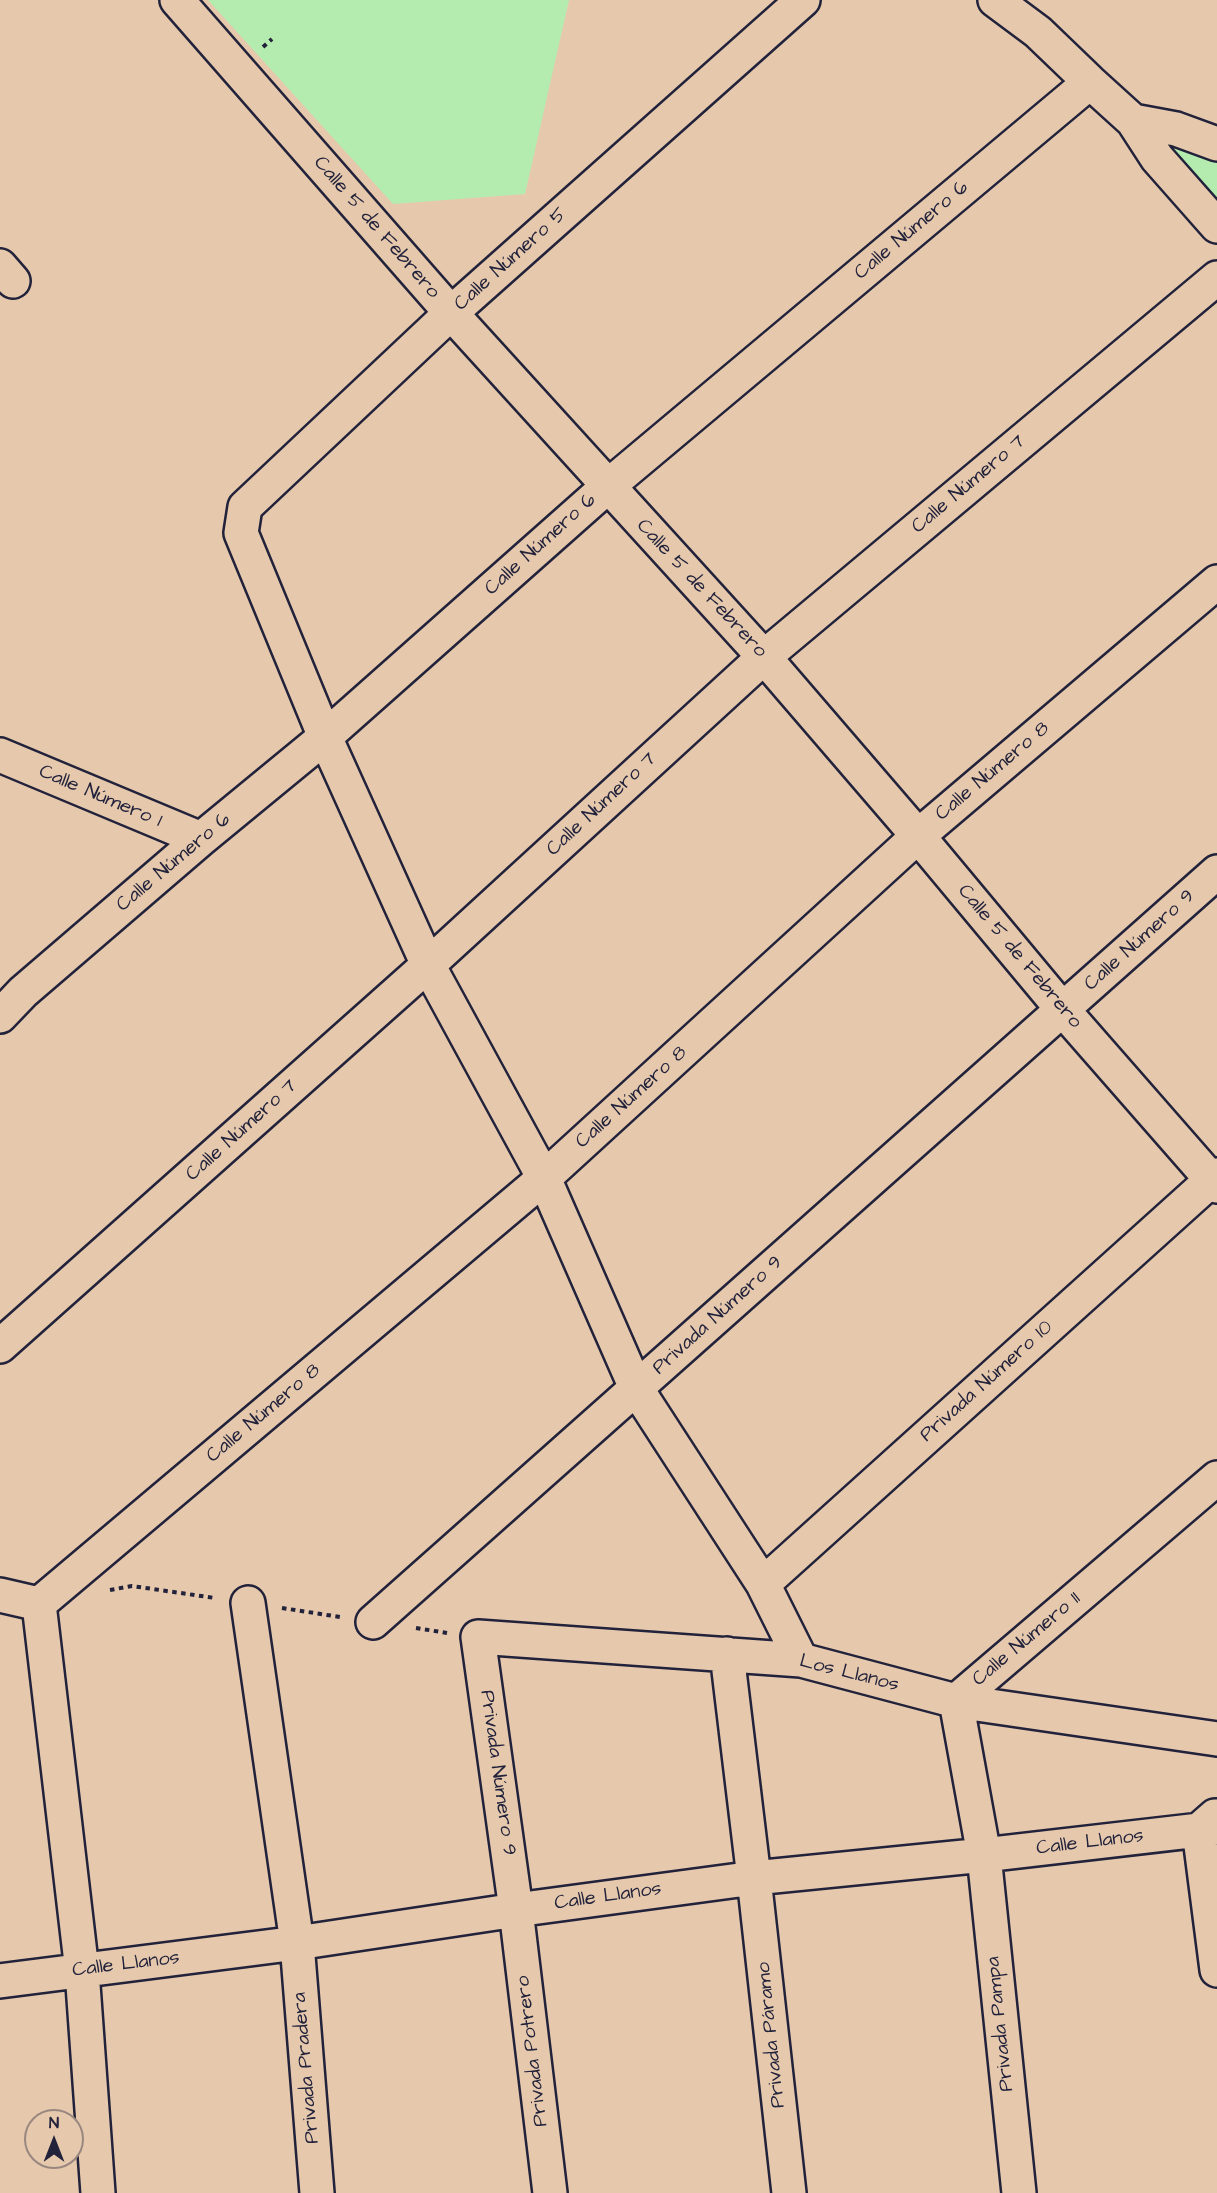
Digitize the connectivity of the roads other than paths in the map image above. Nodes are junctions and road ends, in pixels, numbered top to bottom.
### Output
1 (177, 0) edge
2 (803, 0) edge
3 (995, 0) edge
4 (1040, 16) edge
5 (1090, 82) junction
6 (1133, 121) junction
7 (1217, 144) edge
8 (1217, 226) edge
9 (1217, 278) edge
10 (451, 314) junction
11 (607, 487) junction
12 (1217, 582) edge
13 (764, 657) junction
14 (325, 737) junction
15 (0, 755) edge
16 (918, 836) junction
17 (201, 839) junction
18 (1217, 872) edge
19 (428, 965) junction
20 (11, 988) edge
21 (1063, 1010) junction
22 (0, 1016) edge
23 (544, 1178) junction
24 (1215, 1180) edge
25 (0, 1346) edge
26 (636, 1388) junction
27 (1217, 1478) edge
28 (763, 1584) junction
29 (0, 1596) edge
30 (248, 1603) dead end
31 (39, 1604) junction
32 (373, 1622) dead end
33 (478, 1637) joint
34 (727, 1654) junction
35 (801, 1660) junction
36 (956, 1701) junction
37 (1217, 1739) edge
38 (1211, 1824) edge
39 (984, 1855) junction
40 (754, 1878) junction
41 (516, 1910) junction
42 (297, 1943) junction
43 (81, 1971) junction
44 (1217, 1971) edge
45 (0, 1981) edge
46 (98, 2193) edge
47 (317, 2193) edge
48 (550, 2193) edge
49 (789, 2193) edge
50 (1019, 2193) edge

1 - 10 street, Calle 5 de Febrero
2 - 10 street, Calle Número 5
3 - 4 street
4 - 5 street
5 - 6 street
5 - 11 street, Calle Número 6
6 - 7 street
6 - 8 street
9 - 13 street, Calle Número 7
10 - 11 street, Calle 5 de Febrero
10 - 14 street, Calle Número 5
11 - 13 street, Calle 5 de Febrero
11 - 14 street, Calle Número 6
12 - 16 street, Calle Número 8
13 - 16 street, Calle 5 de Febrero
13 - 19 street, Calle Número 7
14 - 17 street, Calle Número 6
14 - 19 street
15 - 17 street, Calle Número 1
16 - 21 street, Calle 5 de Febrero
16 - 23 street, Calle Número 8
17 - 20 street, Calle Número 6
18 - 21 street, Calle Número 9
19 - 23 street
19 - 25 street, Calle Número 7
20 - 22 street, Calle Número 6
21 - 24 street, Calle 5 de Febrero
21 - 26 street, Privada Número 9
23 - 26 street
23 - 31 street, Calle Número 8
24 - 28 street, Privada Número 10
26 - 28 street
26 - 32 street, Privada Número 9
27 - 36 street, Calle Número 11
28 - 35 street
29 - 31 street
30 - 42 street, Privada Pradera
31 - 43 street
33 - 34 street, Los Llanos
33 - 41 street, Privada Número 9
34 - 35 street, Los Llanos
34 - 40 street
35 - 36 street, Los Llanos
36 - 37 street, Los Llanos
36 - 39 street, Calle Número 11
38 - 39 street, Calle Llanos
38 - 44 street
39 - 40 street, Calle Llanos
39 - 50 street, Privada Pampa
40 - 41 street, Calle Llanos
40 - 49 street, Privada Páramo
41 - 42 street, Calle Llanos
41 - 48 street, Privada Potrero
42 - 43 street, Calle Llanos
42 - 47 street, Privada Pradera
43 - 45 street, Calle Llanos
43 - 46 street

